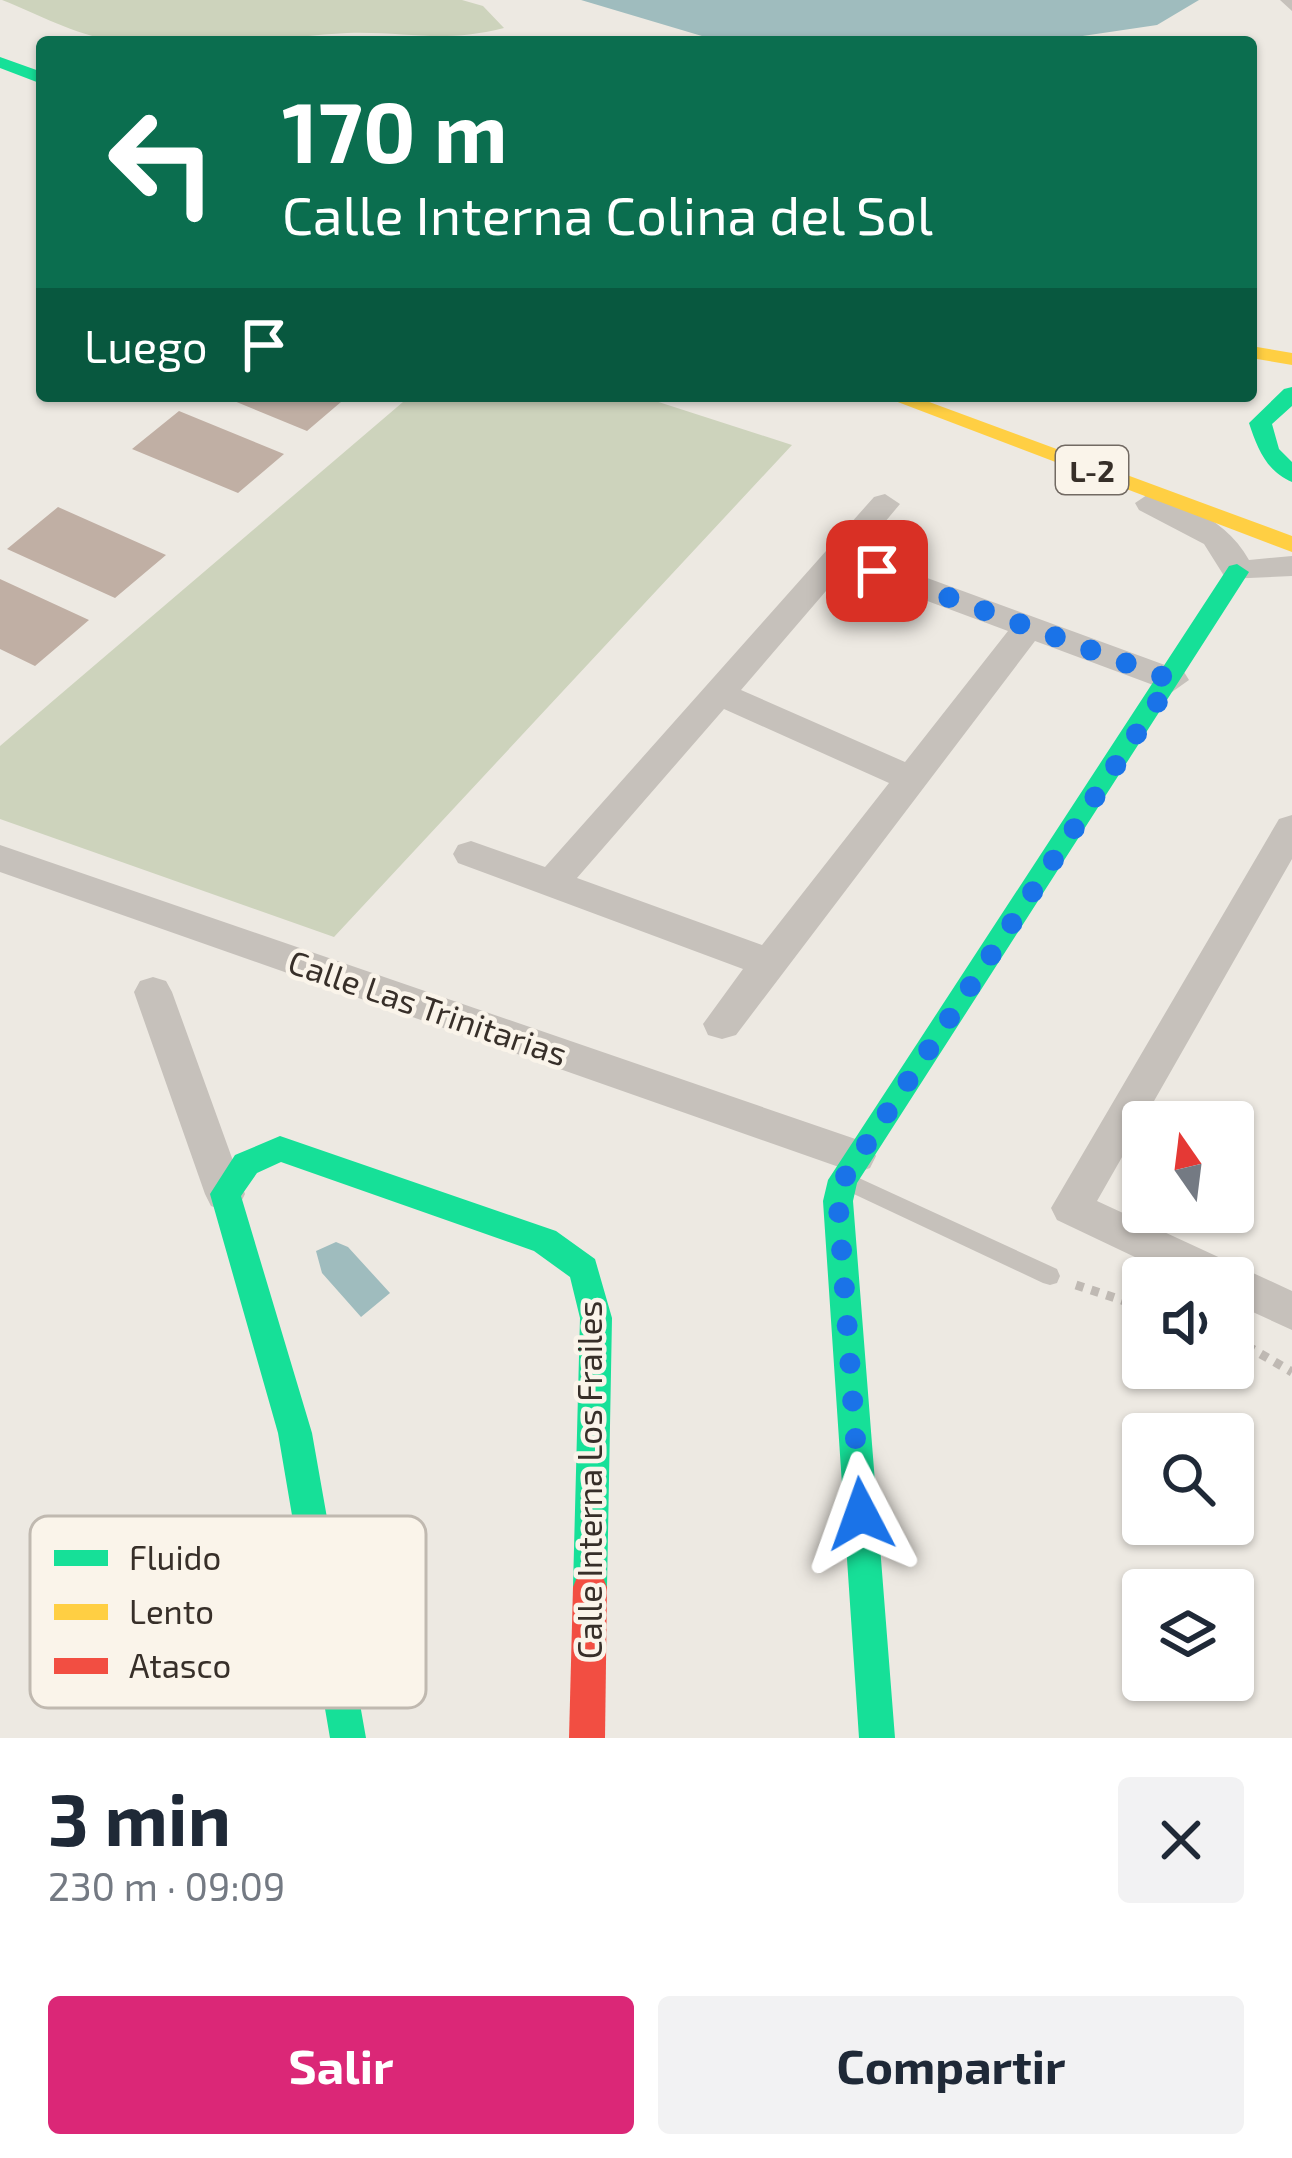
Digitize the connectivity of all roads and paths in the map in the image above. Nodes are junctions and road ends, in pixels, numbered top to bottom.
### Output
1 (1286, 0) edge
2 (1292, 7) edge
3 (0, 32) edge
4 (36, 46) edge
5 (0, 62) edge
6 (36, 76) edge
7 (1257, 353) edge
8 (1292, 359) edge
9 (1292, 394) edge
10 (909, 402) edge
11 (1038, 450) junction
12 (1292, 475) edge
13 (885, 504) dead end
14 (1292, 544) edge
15 (839, 557) junction
16 (1292, 566) edge
17 (1238, 572) junction
18 (1029, 627) junction
19 (1172, 680) junction
20 (722, 695) junction
21 (911, 779) junction
22 (1292, 828) edge
23 (472, 854) dead end
24 (0, 858) edge
25 (553, 882) junction
26 (769, 964) junction
27 (153, 992) dead end
28 (722, 1024) dead end
29 (849, 1168) junction
30 (225, 1194) junction
31 (1177, 1257) edge
32 (1051, 1276) joint
33 (1254, 1293) edge
34 (1122, 1300) edge
35 (1292, 1311) edge
36 (1254, 1350) edge
37 (1292, 1372) edge
38 (310, 1516) edge
39 (343, 1708) edge
40 (348, 1738) edge
41 (586, 1738) edge
42 (877, 1738) edge

1 - 2 lane
3 - 4 street
5 - 6 street
7 - 8 street
9 - 12 street
10 - 11 street, L-2
11 - 14 street, L-2
11 - 17 street
13 - 15 street
15 - 18 street
15 - 20 street
16 - 17 street
17 - 19 street
18 - 19 street
18 - 21 street
19 - 29 street
20 - 21 street
20 - 25 street
21 - 26 street
22 - 31 street
23 - 25 street
24 - 29 street, Calle Las Trinitarias
25 - 26 street
26 - 28 street
27 - 30 street
29 - 32 lane
29 - 42 street
30 - 38 street
30 - 41 street, Calle Interna Los Frailes
32 - 34 path
33 - 35 street
36 - 37 path
39 - 40 street

